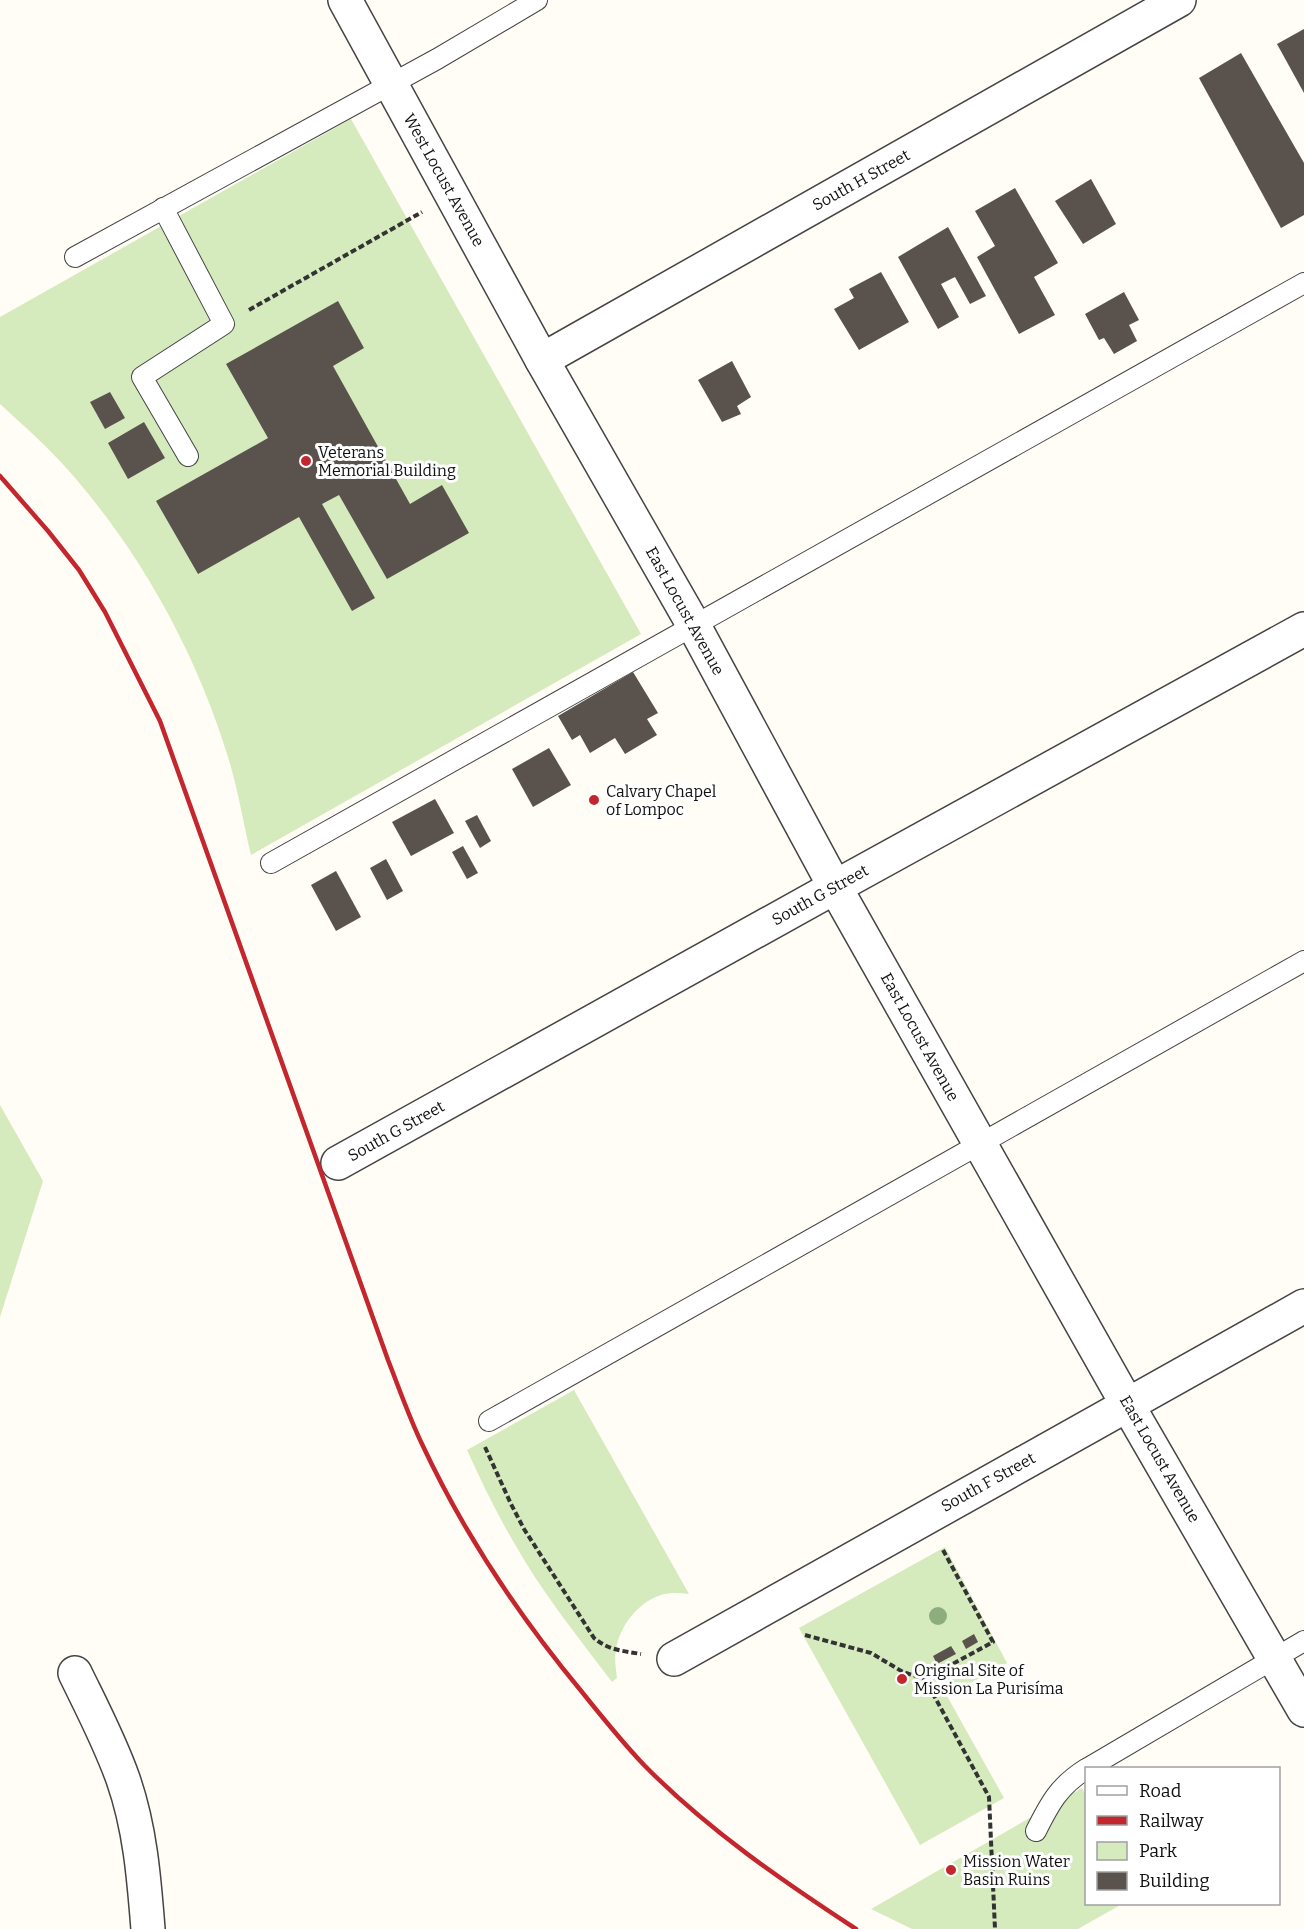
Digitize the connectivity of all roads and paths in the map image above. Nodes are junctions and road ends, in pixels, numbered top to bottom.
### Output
1 (345, 0) edge
2 (537, 0) edge
3 (1179, 0) edge
4 (391, 83) junction
5 (452, 195) junction
6 (163, 208) junction
7 (75, 257) dead end
8 (1304, 283) edge
9 (224, 324) junction
10 (542, 360) junction
11 (188, 456) dead end
12 (693, 624) junction
13 (1304, 629) edge
14 (271, 863) dead end
15 (835, 886) junction
16 (1304, 961) edge
17 (980, 1143) junction
18 (338, 1163) dead end
19 (1304, 1306) edge
20 (1128, 1404) junction
21 (489, 1421) joint
22 (943, 1550) dead end
23 (805, 1635) dead end
24 (1304, 1641) edge
25 (1274, 1658) junction
26 (674, 1659) joint
27 (75, 1673) dead end
28 (925, 1679) junction
29 (1304, 1710) edge
30 (1090, 1767) edge
31 (1085, 1770) edge
32 (1036, 1830) dead end
33 (148, 1929) edge
34 (995, 1929) edge

1 - 4 street, West Locust Avenue
2 - 4 lane
3 - 10 street, South H Street
4 - 5 street, West Locust Avenue
4 - 6 lane
5 - 9 path
5 - 10 street, West Locust Avenue
6 - 7 lane
6 - 9 lane
8 - 12 lane
9 - 11 lane
10 - 12 street, East Locust Avenue
12 - 14 lane
12 - 15 street, East Locust Avenue
13 - 15 street, South G Street
15 - 17 street, East Locust Avenue
15 - 18 street, South G Street
16 - 17 lane
17 - 20 street, East Locust Avenue
17 - 21 lane
19 - 20 street, South F Street
20 - 25 street, East Locust Avenue
20 - 26 street, South F Street
21 - 26 path
22 - 28 path
23 - 28 path
24 - 25 lane
25 - 29 street, East Locust Avenue
25 - 30 lane
27 - 33 street
28 - 34 path
31 - 32 lane

